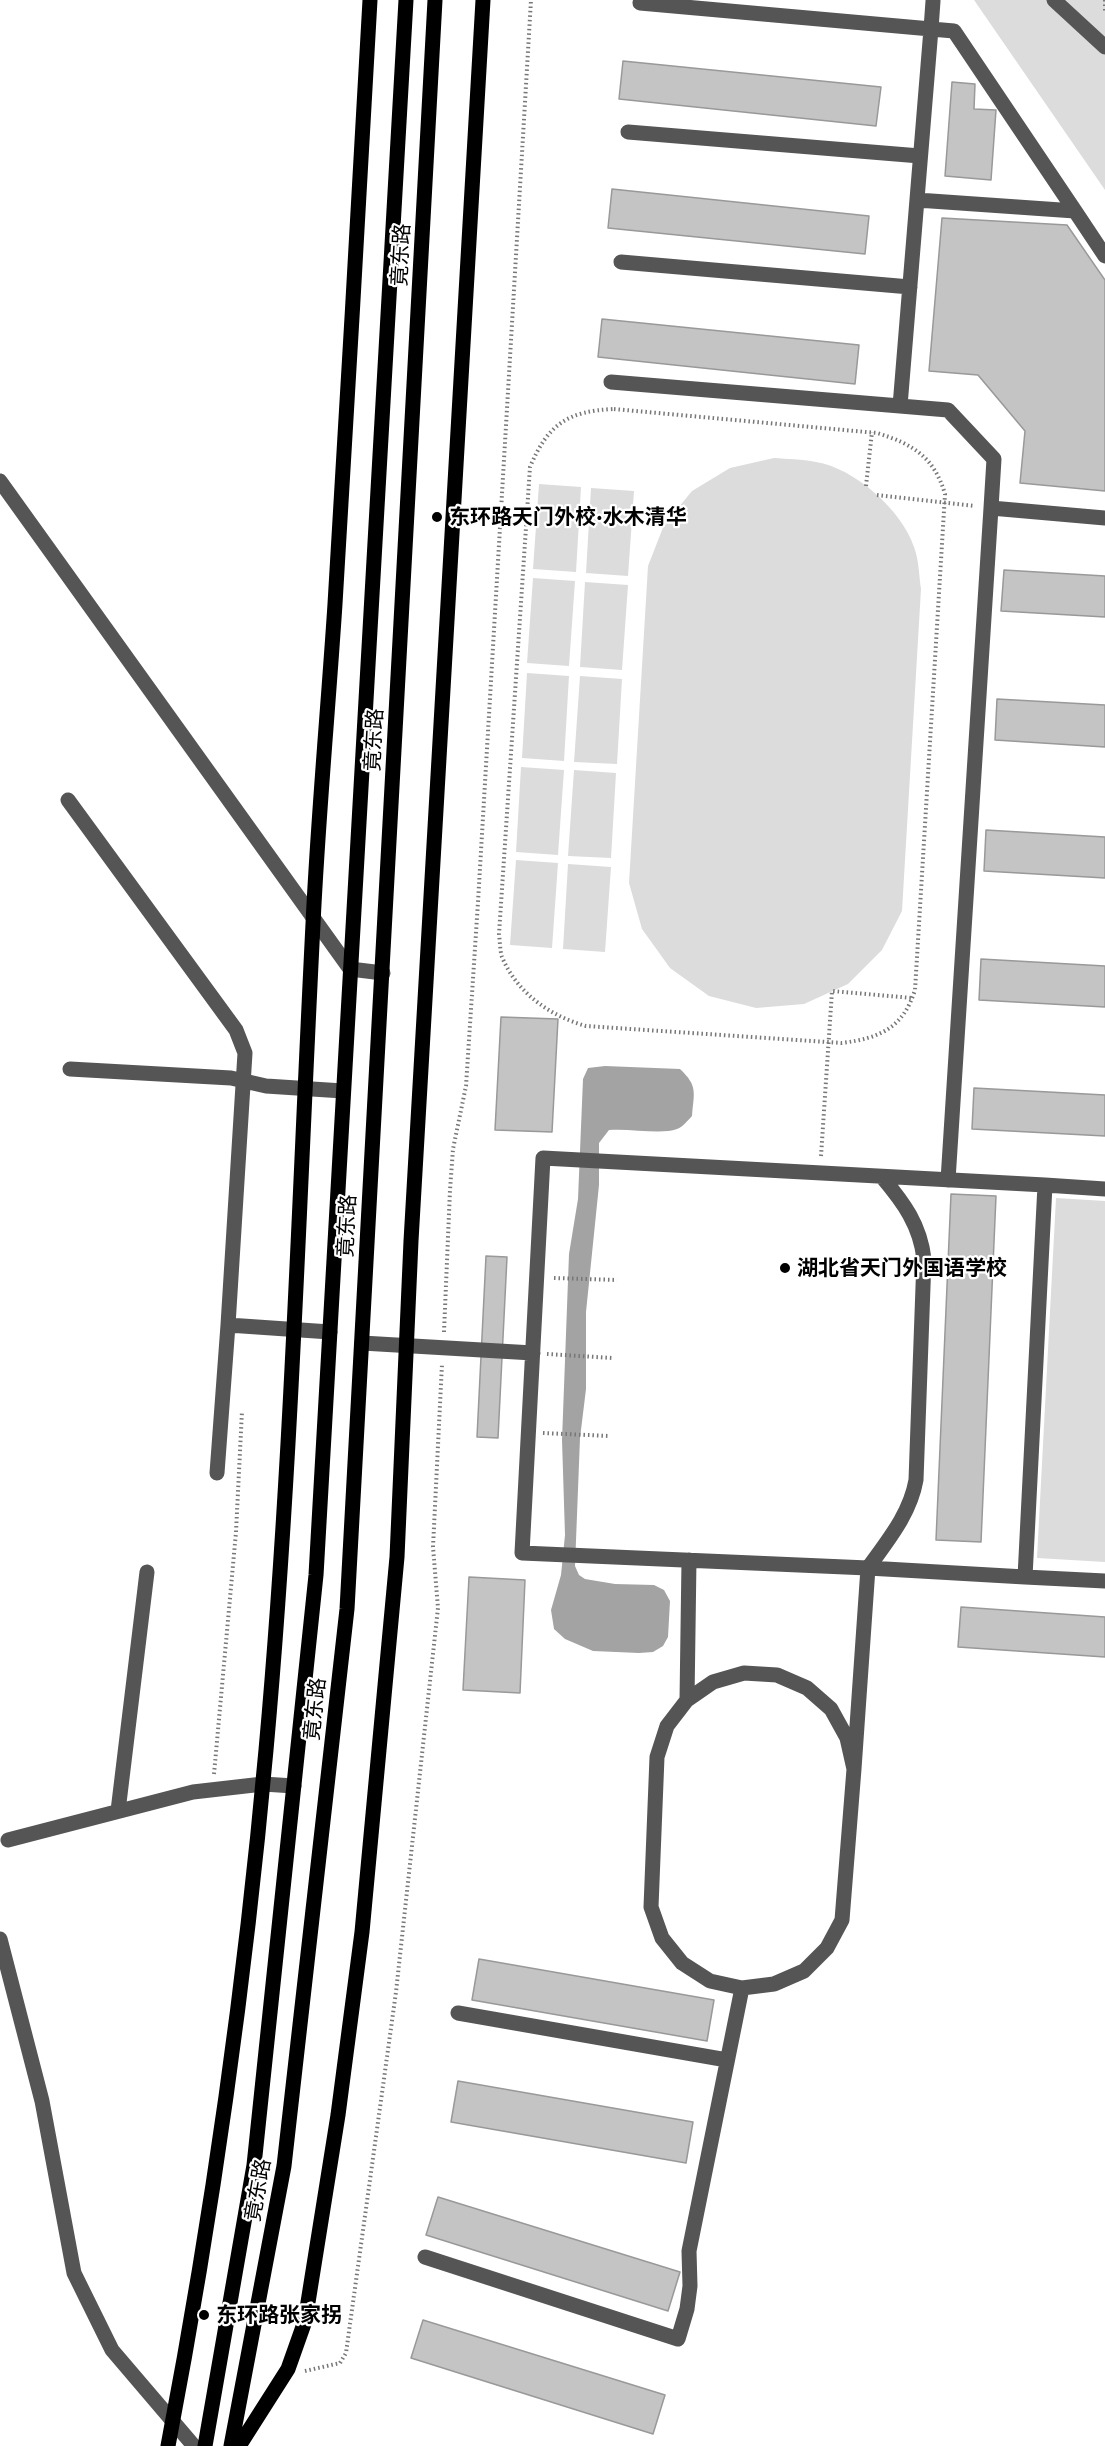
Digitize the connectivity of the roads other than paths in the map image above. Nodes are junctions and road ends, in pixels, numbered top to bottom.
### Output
1 (370, 0) edge
2 (406, 0) edge
3 (435, 0) edge
4 (483, 0) edge
5 (1054, 0) edge
6 (933, 1) edge
7 (640, 3) dead end
8 (931, 29) junction
9 (954, 31) junction
10 (1105, 47) edge
11 (628, 132) dead end
12 (920, 156) junction
13 (916, 200) junction
14 (1075, 211) junction
15 (1105, 256) edge
16 (621, 262) dead end
17 (910, 287) junction
18 (610, 382) dead end
19 (900, 406) junction
20 (0, 482) edge
21 (991, 508) junction
22 (1105, 518) edge
23 (68, 800) dead end
24 (313, 918) junction
25 (350, 969) junction
26 (383, 973) junction
27 (70, 1069) dead end
28 (243, 1080) junction
29 (306, 1089) junction
30 (343, 1091) junction
31 (882, 1177) junction
32 (948, 1180) junction
33 (1045, 1185) junction
34 (1105, 1189) edge
35 (228, 1325) junction
36 (293, 1330) junction
37 (330, 1332) junction
38 (362, 1343) junction
39 (406, 1346) junction
40 (532, 1353) junction
41 (217, 1473) dead end
42 (688, 1560) junction
43 (868, 1568) junction
44 (147, 1572) dead end
45 (1025, 1577) junction
46 (1105, 1581) edge
47 (687, 1700) junction
48 (854, 1769) junction
49 (263, 1784) junction
50 (294, 1786) junction
51 (118, 1812) junction
52 (9, 1840) dead end
53 (0, 1939) edge
54 (742, 1988) junction
55 (458, 2013) dead end
56 (727, 2060) junction
57 (425, 2257) dead end
58 (173, 2421) junction
59 (168, 2446) edge
60 (194, 2446) edge
61 (204, 2446) edge
62 (231, 2446) edge
63 (239, 2446) edge

1 - 24 main road
2 - 25 main road, 竟东路
3 - 26 main road, 竟东路
4 - 39 main road
5 - 10 street
6 - 8 street
6 - 9 street
7 - 8 street
8 - 9 street
8 - 12 street
9 - 14 street
11 - 12 street
12 - 13 street
13 - 14 street
13 - 17 street
14 - 15 street
16 - 17 street
17 - 19 street
18 - 19 street
19 - 21 street
20 - 24 street
21 - 22 street
21 - 32 street
23 - 28 street
24 - 25 street
24 - 29 main road
25 - 26 street
25 - 30 main road, 竟东路
26 - 38 main road, 竟东路
27 - 28 street
28 - 29 street
28 - 35 street
29 - 30 street
29 - 36 main road
30 - 37 main road, 竟东路
31 - 32 street
31 - 40 street
31 - 43 street
32 - 33 street
33 - 34 street
33 - 45 street
35 - 36 street
35 - 41 street
36 - 37 street
36 - 49 main road
37 - 50 main road, 竟东路
38 - 39 street
38 - 62 main road, 竟东路
39 - 40 street
39 - 63 main road
40 - 42 street
42 - 43 street
42 - 47 street
43 - 45 street
43 - 48 street
44 - 51 street
45 - 46 street
47 - 48 street
47 - 54 street
48 - 54 street
49 - 50 street
49 - 51 street
49 - 58 main road
50 - 61 main road, 竟东路
51 - 52 street
53 - 58 street
54 - 56 street
55 - 56 street
56 - 57 street
58 - 59 main road
58 - 60 street

